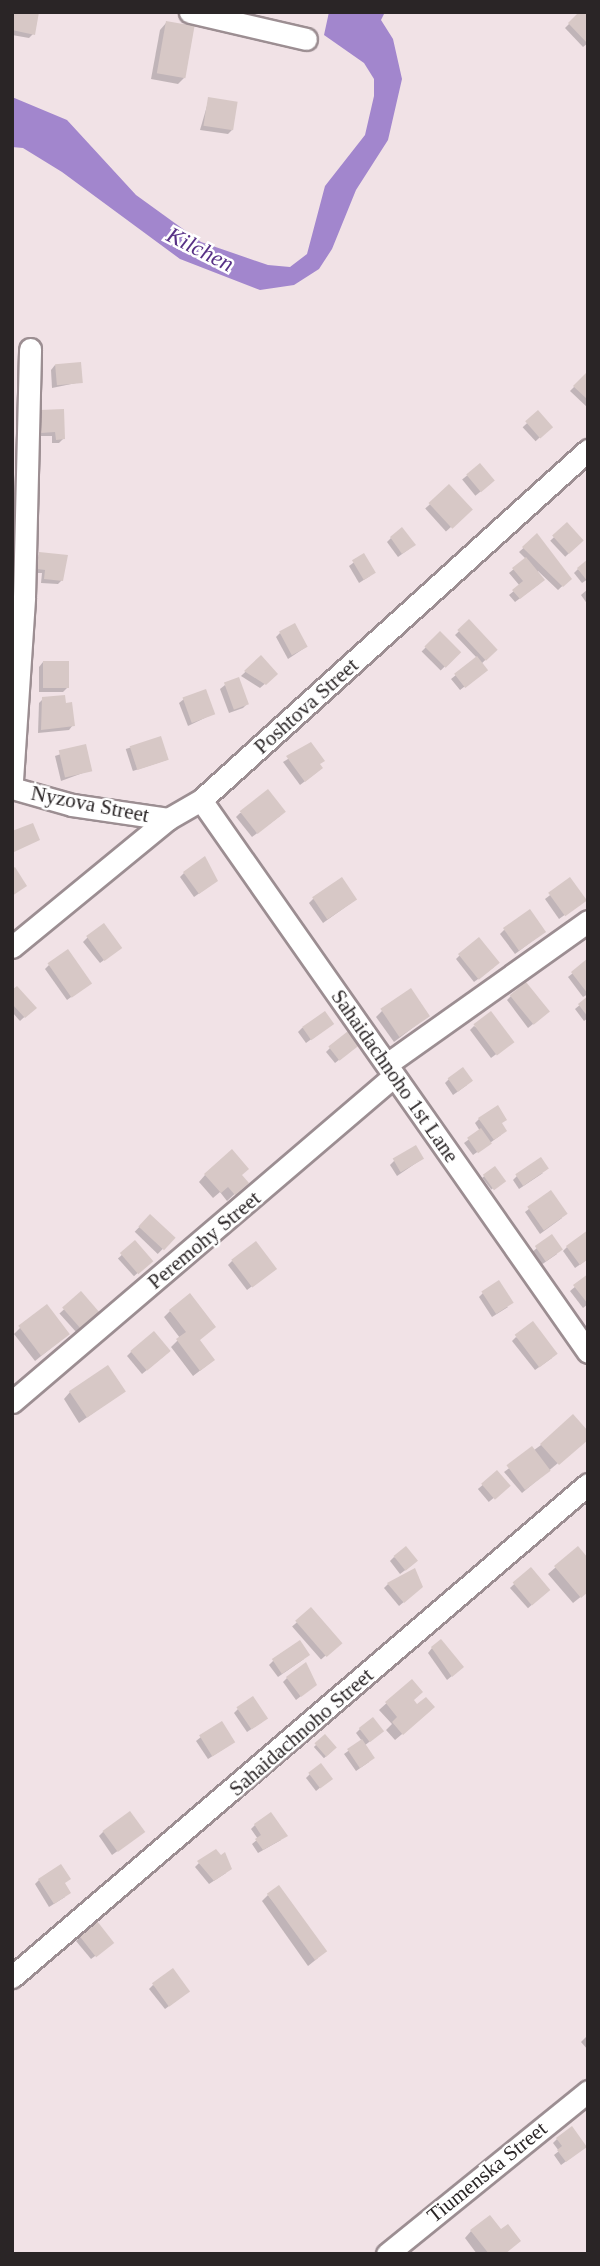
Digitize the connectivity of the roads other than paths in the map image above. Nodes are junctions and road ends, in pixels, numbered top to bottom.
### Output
1 (190, 12) edge
2 (306, 39) dead end
3 (30, 349) dead end
4 (588, 450) edge
5 (18, 501) edge
6 (12, 780) edge
7 (12, 788) edge
8 (201, 800) junction
9 (168, 819) junction
10 (588, 921) edge
11 (12, 947) edge
12 (391, 1070) junction
13 (588, 1352) edge
14 (12, 1402) edge
15 (588, 1484) edge
16 (12, 1977) edge
17 (588, 2091) edge
18 (387, 2254) edge

1 - 2 street
3 - 5 street, Nyzova Street
4 - 8 street, Poshtova Street
5 - 6 street, Nyzova Street
7 - 9 street, Nyzova Street
8 - 9 street, Poshtova Street
8 - 12 street, Sahaidachnoho 1st Lane
9 - 11 street, Poshtova Street
10 - 12 street, Peremohy Street
12 - 13 street, Sahaidachnoho 1st Lane
12 - 14 street, Peremohy Street
15 - 16 street, Sahaidachnoho Street
17 - 18 street, Tiumenska Street

